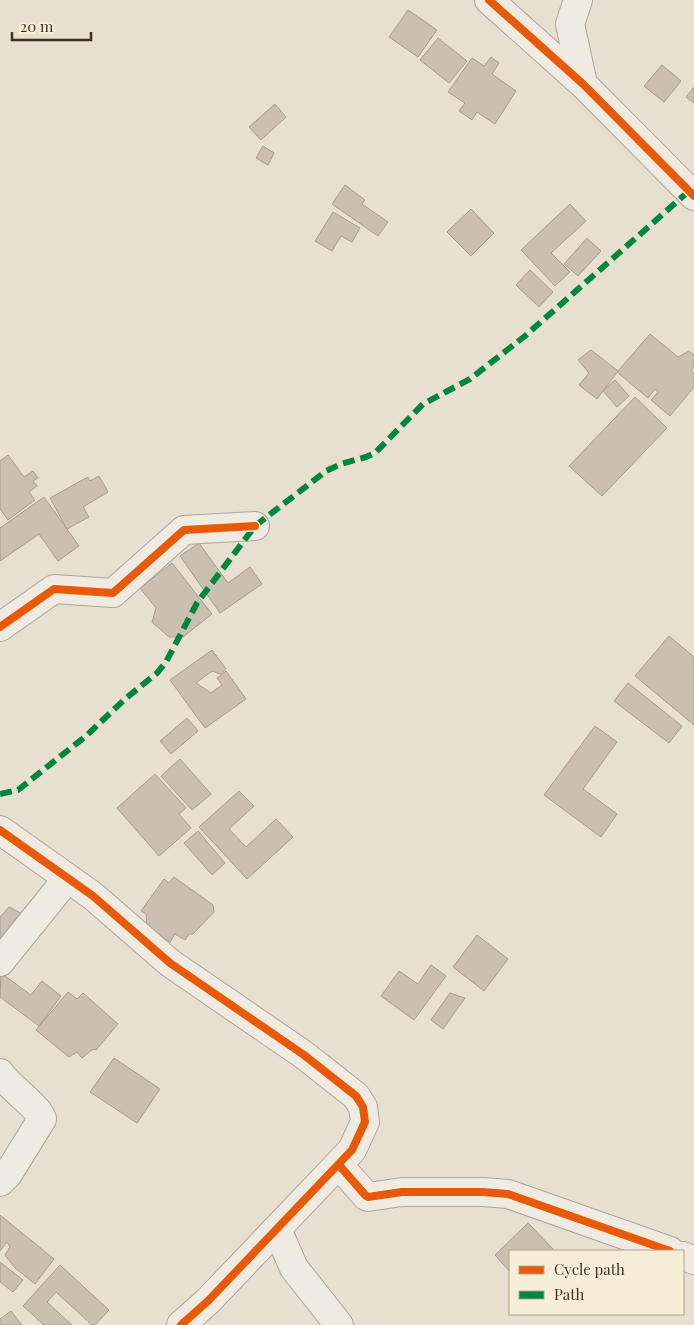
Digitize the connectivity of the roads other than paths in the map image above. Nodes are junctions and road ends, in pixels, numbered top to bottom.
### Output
1 (489, 0) edge
2 (578, 0) edge
3 (583, 84) junction
4 (694, 196) edge
5 (255, 526) dead end
6 (0, 627) edge
7 (0, 830) edge
8 (67, 879) junction
9 (0, 962) edge
10 (0, 1073) edge
11 (339, 1165) junction
12 (0, 1182) edge
13 (278, 1229) junction
14 (667, 1250) edge
15 (181, 1325) edge
16 (339, 1325) edge

1 - 3 street
2 - 3 street
3 - 4 street
5 - 6 street
7 - 8 street
8 - 9 street
8 - 11 street
10 - 12 street
11 - 13 street
11 - 14 street
13 - 15 street
13 - 16 street

